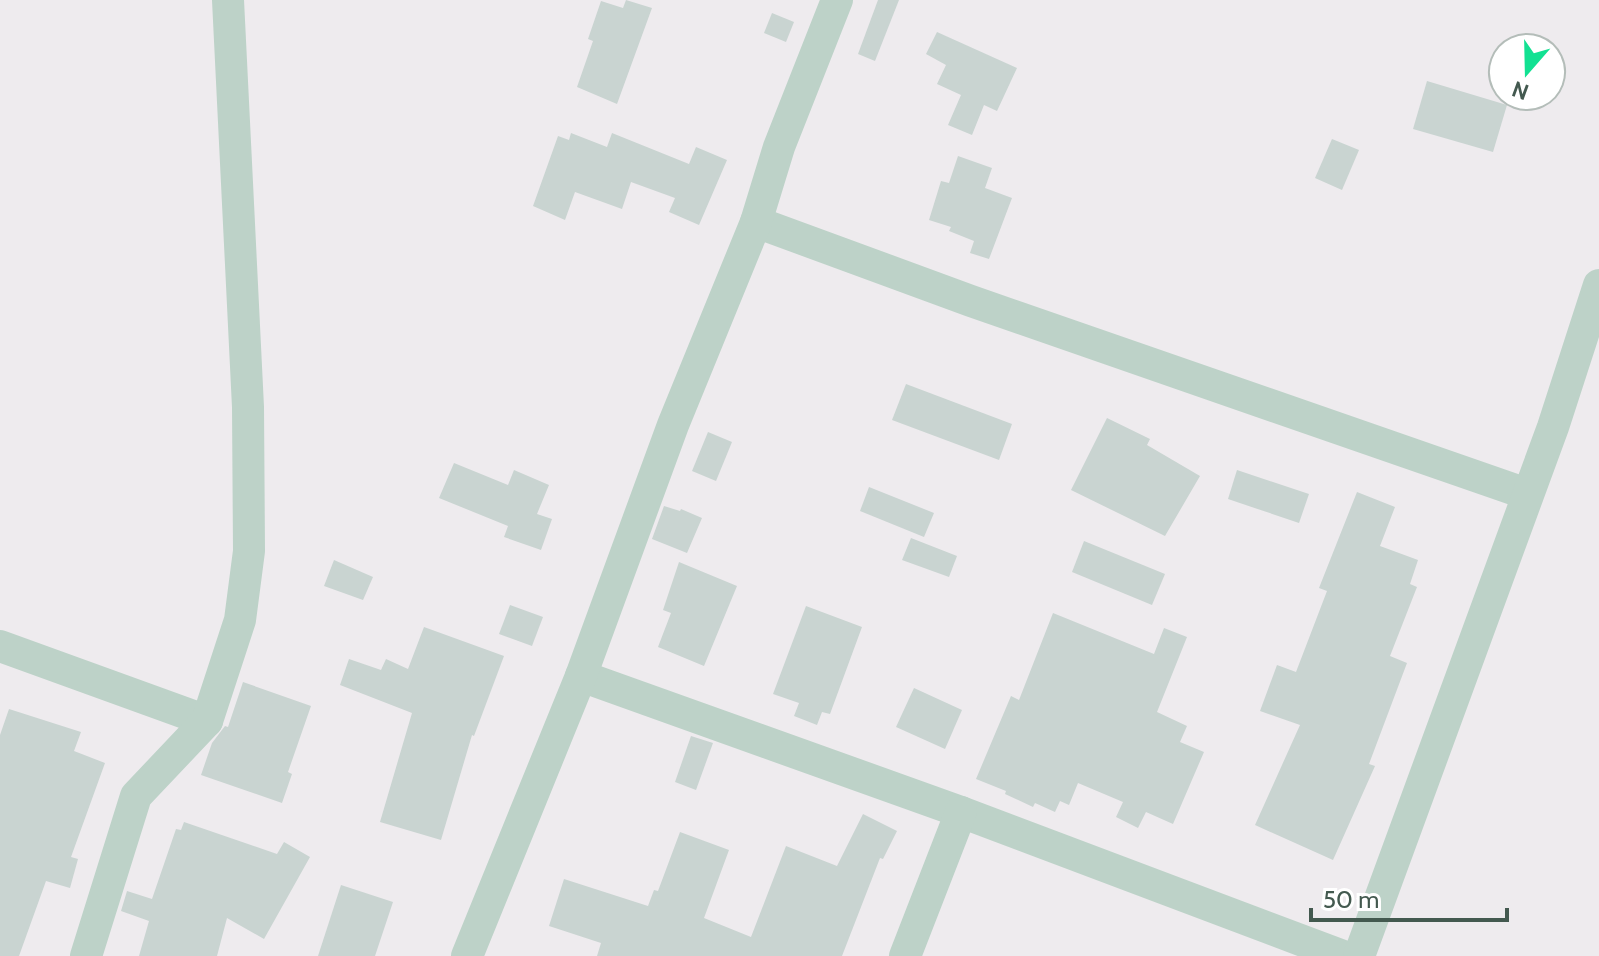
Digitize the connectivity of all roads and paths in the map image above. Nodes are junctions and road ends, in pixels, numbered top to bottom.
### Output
1 (228, 0) edge
2 (837, 0) edge
3 (756, 222) junction
4 (1599, 285) edge
5 (1527, 494) junction
6 (0, 646) edge
7 (581, 676) junction
8 (207, 721) junction
9 (961, 812) junction
10 (86, 956) edge
11 (467, 956) edge
12 (905, 956) edge
13 (1343, 956) edge
14 (1359, 956) edge

1 - 8 street
2 - 3 street
3 - 5 street
3 - 7 street
4 - 5 street
5 - 14 street
6 - 8 street
7 - 9 street
7 - 11 street
8 - 10 street
9 - 12 street
9 - 13 street

